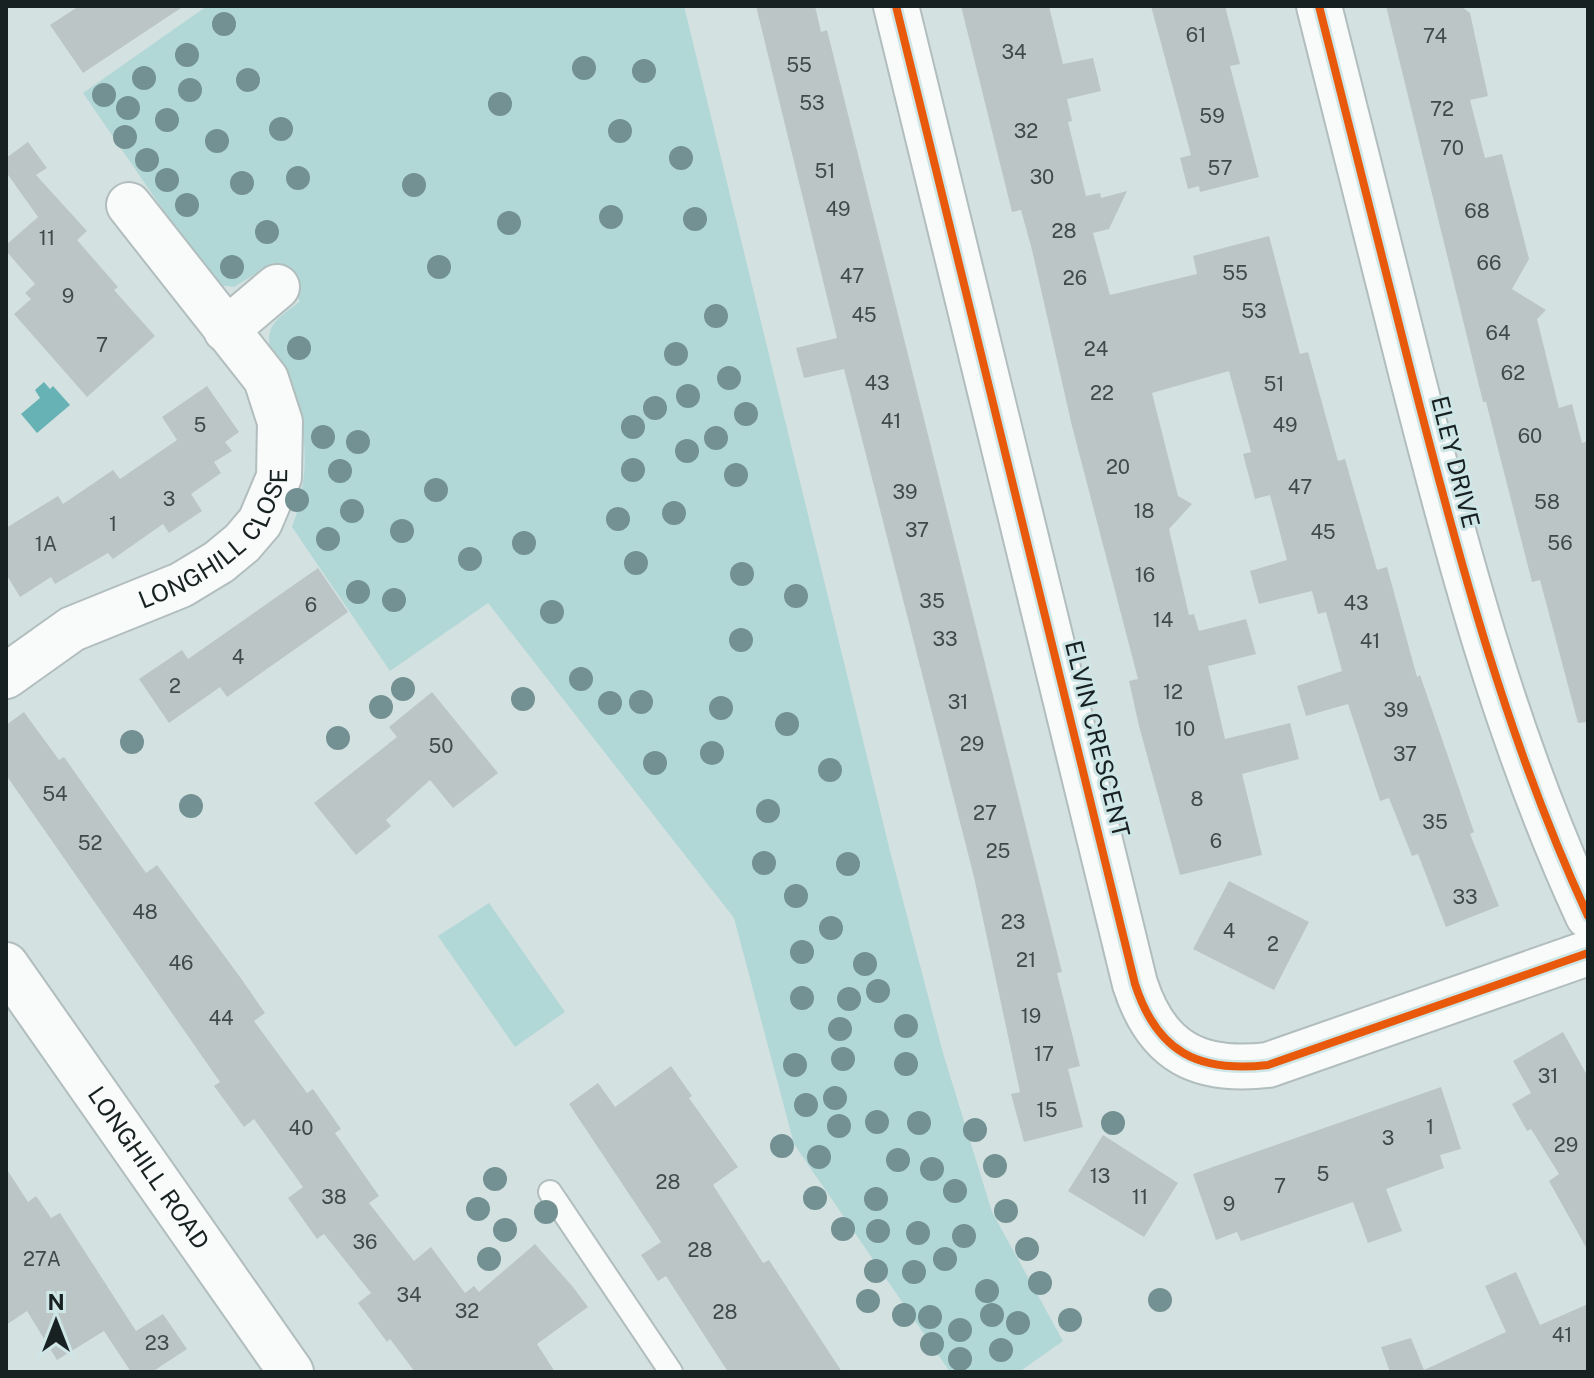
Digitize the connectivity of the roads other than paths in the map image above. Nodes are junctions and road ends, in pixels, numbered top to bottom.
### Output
1 (896, 6) edge
2 (1319, 6) edge
3 (129, 205) dead end
4 (277, 287) dead end
5 (226, 330) junction
6 (6, 676) edge
7 (1588, 916) edge
8 (1588, 953) edge
9 (6, 965) edge
10 (550, 1192) dead end
11 (291, 1372) edge
12 (671, 1372) edge

1 - 8 street, ELVIN CRESCENT
2 - 7 street, ELEY DRIVE
3 - 5 street, LONGHILL CLOSE
4 - 5 street
5 - 6 street, LONGHILL CLOSE
9 - 11 street, LONGHILL ROAD
10 - 12 lane

